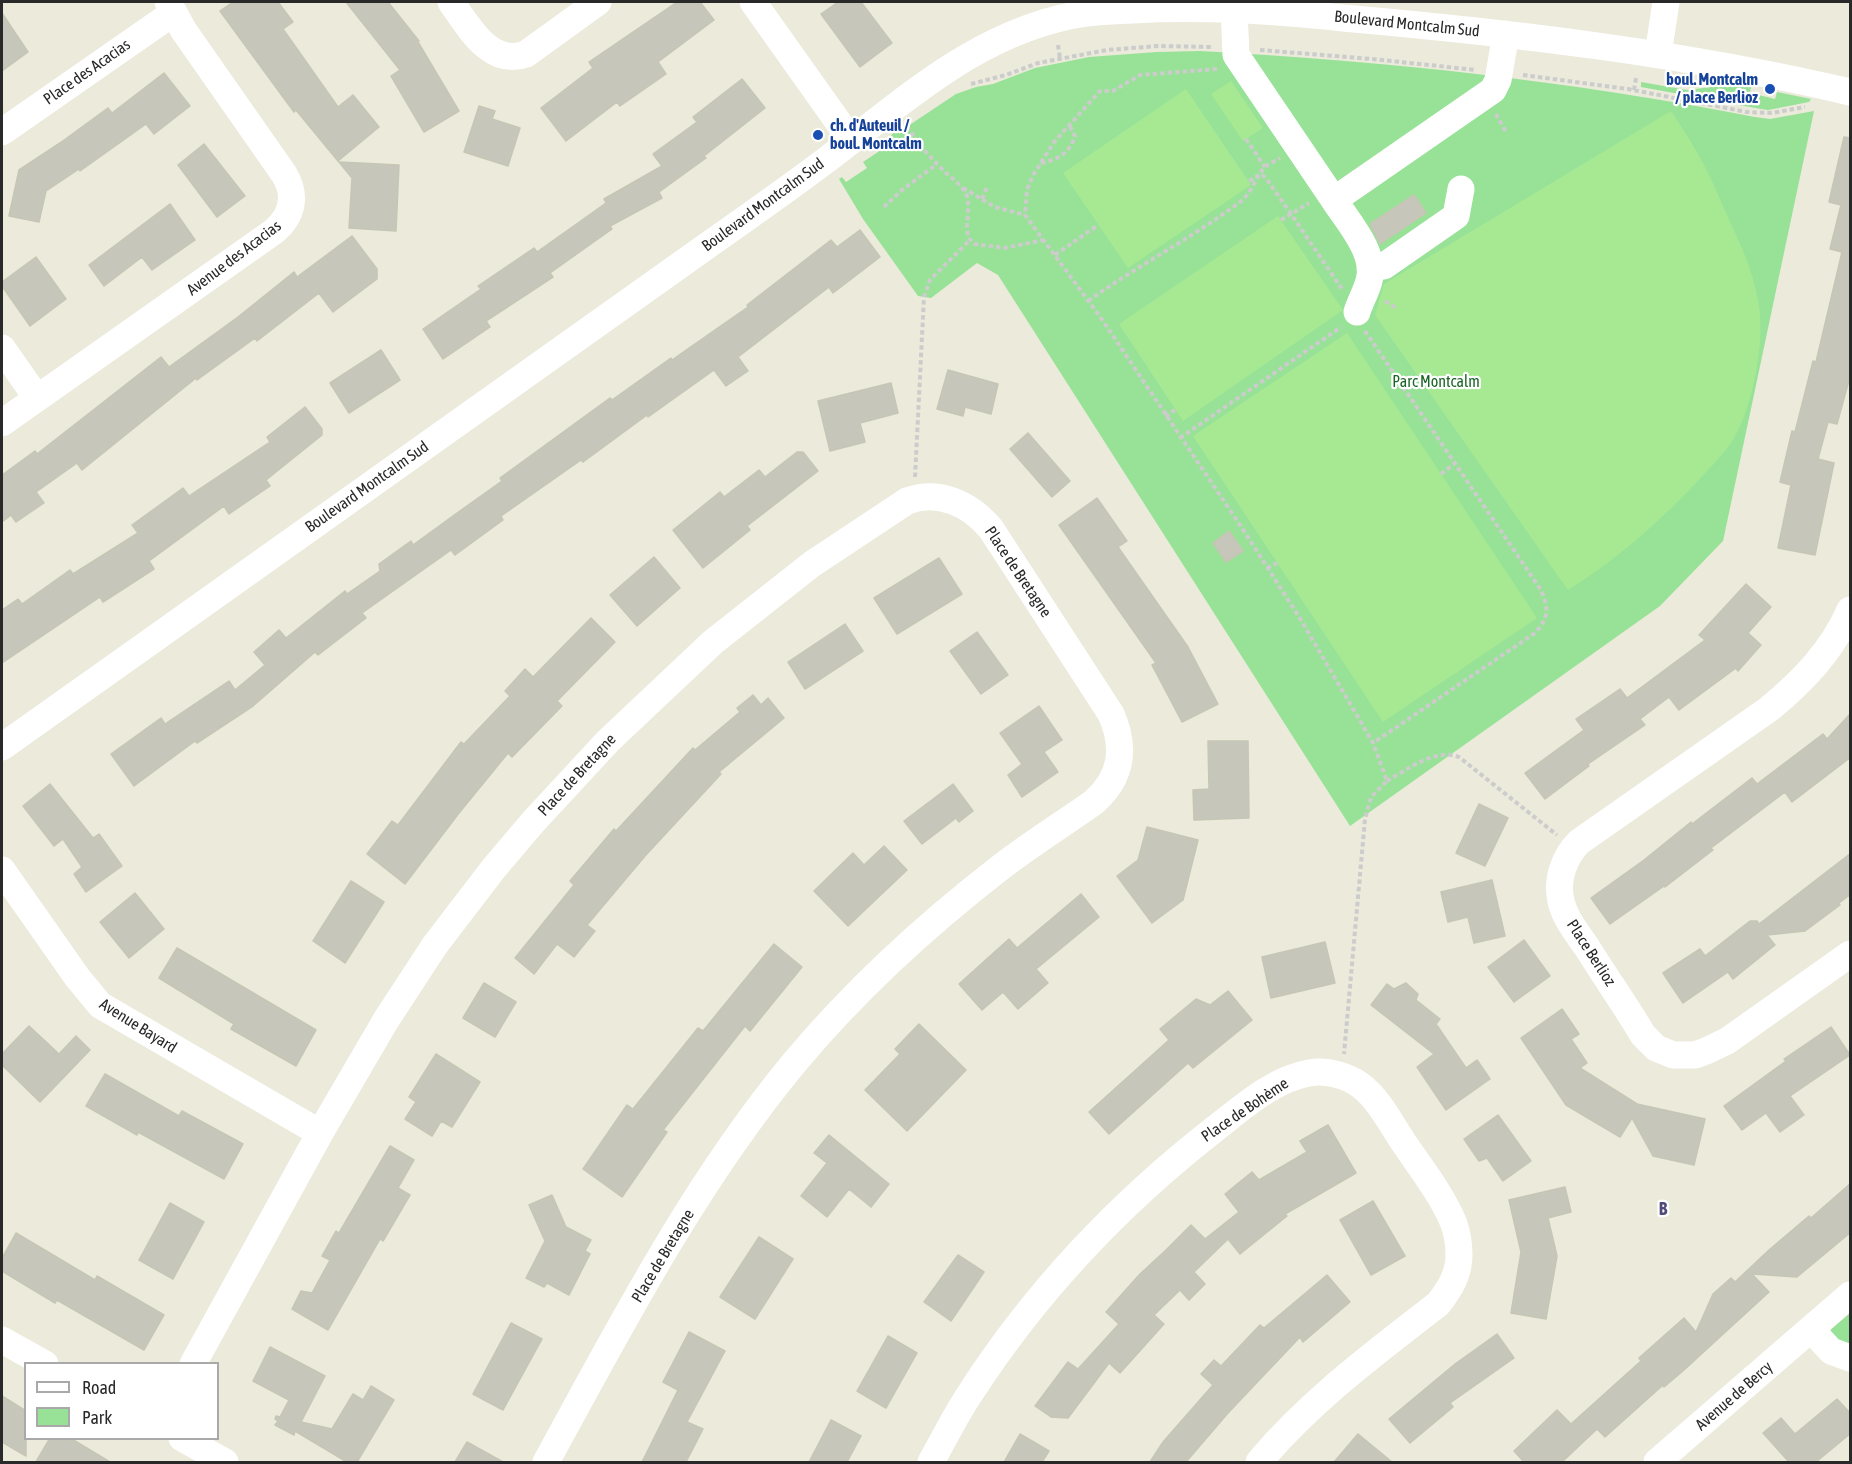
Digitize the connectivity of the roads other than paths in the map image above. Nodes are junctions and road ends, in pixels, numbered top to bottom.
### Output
1 (451, 2) edge
2 (598, 2) edge
3 (753, 2) edge
4 (1666, 2) edge
5 (170, 7) edge
6 (1234, 9) junction
7 (1055, 22) edge
8 (1506, 34) junction
9 (1658, 55) junction
10 (1851, 92) edge
11 (2, 132) edge
12 (851, 140) junction
13 (1461, 189) dead end
14 (1325, 199) junction
15 (1370, 268) junction
16 (1355, 321) road end
17 (2, 348) edge
18 (37, 398) junction
19 (2, 423) edge
20 (1851, 610) edge
21 (2, 747) edge
22 (2, 870) edge
23 (1851, 954) edge
24 (320, 1132) junction
25 (1851, 1295) edge
26 (1811, 1329) junction
27 (2, 1340) edge
28 (1851, 1358) edge
29 (41, 1362) edge
30 (194, 1362) edge
31 (186, 1440) edge
32 (225, 1462) edge
33 (546, 1462) edge
34 (930, 1462) edge
35 (1259, 1462) edge
36 (1657, 1462) edge

1 - 2 street
3 - 12 street
4 - 9 street
5 - 11 street, Place des Acacias
5 - 18 street, Avenue des Acacias
6 - 7 street, Boulevard Montcalm Sud
6 - 8 street, Boulevard Montcalm Sud
6 - 14 street
7 - 12 street, Boulevard Montcalm Sud
8 - 9 street, Boulevard Montcalm Sud
8 - 14 street
9 - 10 street, Boulevard Montcalm Sud
12 - 21 street, Boulevard Montcalm Sud
13 - 15 street
14 - 15 street
15 - 16 street
17 - 18 street
18 - 19 street, Avenue des Acacias
20 - 23 street, Place Berlioz
22 - 24 street, Avenue Bayard
24 - 30 street, Place de Bretagne
24 - 33 street, Place de Bretagne
25 - 26 street, Avenue de Bercy
26 - 28 street
26 - 36 street, Avenue de Bercy
27 - 29 street
31 - 32 street
34 - 35 street, Place de Bohème

